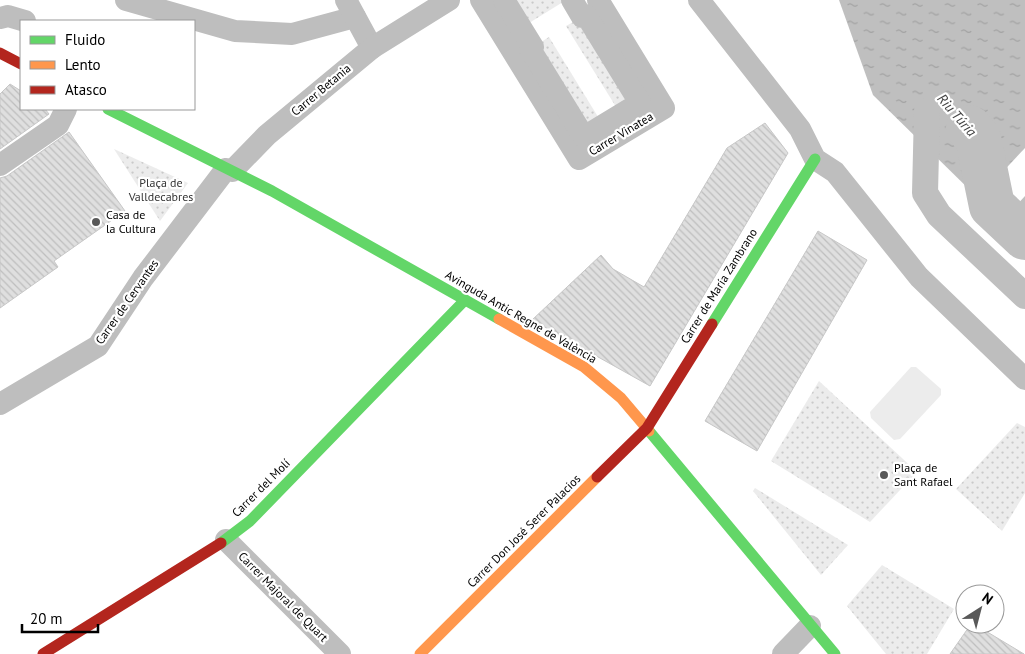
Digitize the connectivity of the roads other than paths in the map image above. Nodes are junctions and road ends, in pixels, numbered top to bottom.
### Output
1 (126, 0) edge
2 (449, 0) edge
3 (481, 0) edge
4 (504, 0) edge
5 (572, 0) edge
6 (598, 0) edge
7 (699, 0) edge
8 (350, 8) edge
9 (0, 18) edge
10 (22, 20) edge
11 (372, 48) junction
12 (0, 53) edge
13 (20, 63) edge
14 (66, 110) edge
15 (110, 110) edge
16 (815, 159) junction
17 (0, 165) edge
18 (229, 170) junction
19 (464, 300) junction
20 (1025, 379) edge
21 (0, 404) edge
22 (647, 428) junction
23 (226, 540) junction
24 (810, 626) junction
25 (43, 654) edge
26 (340, 654) edge
27 (420, 654) edge
28 (782, 654) edge
29 (835, 654) edge

1 - 8 street
2 - 11 street
3 - 6 street, Carrer Vinatea
4 - 5 street
7 - 16 street
8 - 11 street
9 - 10 street
11 - 18 street, Carrer Betania
12 - 13 street
14 - 17 street
15 - 18 street, Avinguda Antic Regne de València
16 - 20 street
16 - 22 street, Carrer de María Zambrano
18 - 19 street, Avinguda Antic Regne de València
18 - 21 street, Carrer de Cervantes
19 - 22 street, Avinguda Antic Regne de València
19 - 23 street, Carrer del Molí
22 - 24 street, Avinguda Antic Regne de València
22 - 27 street, Carrer Don José Serer Palacios
23 - 25 street, Carrer del Molí
23 - 26 street, Carrer Majoral de Quart
24 - 28 street
24 - 29 street, Avinguda Antic Regne de València

